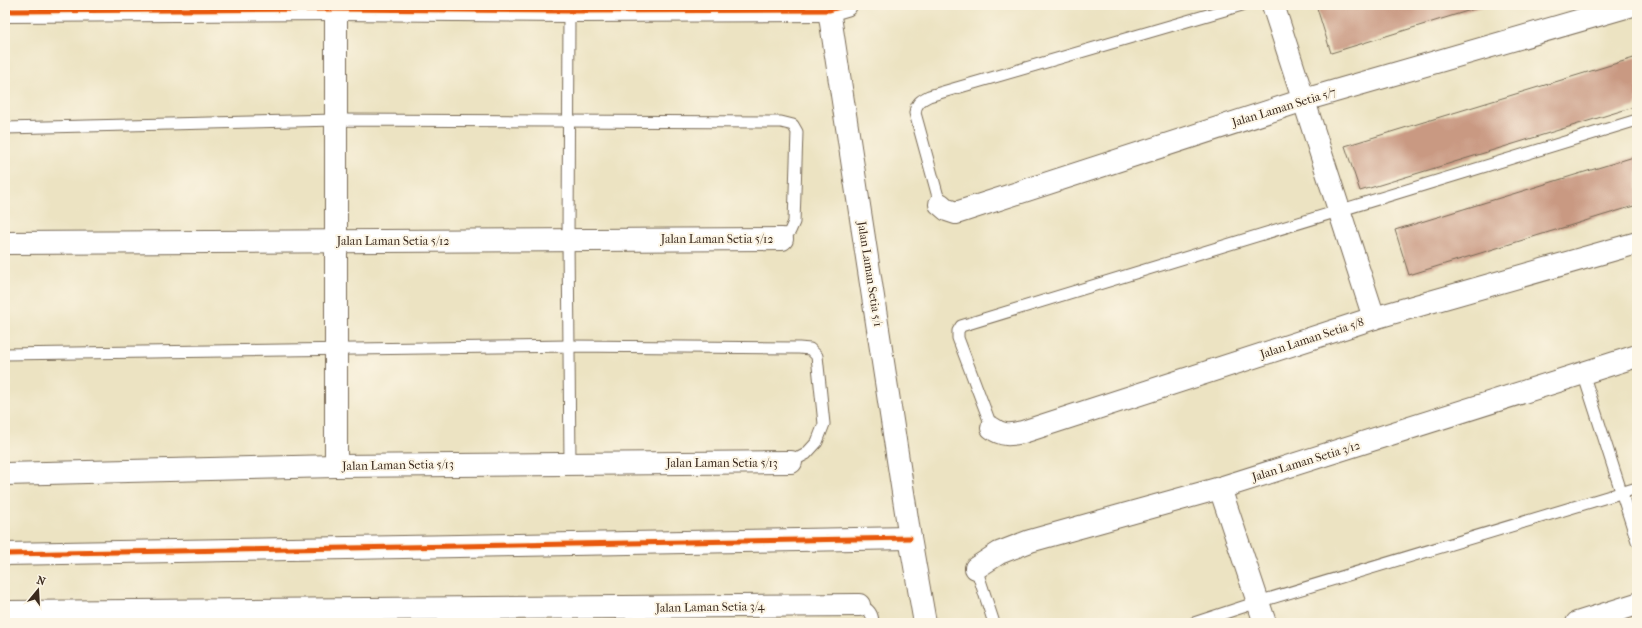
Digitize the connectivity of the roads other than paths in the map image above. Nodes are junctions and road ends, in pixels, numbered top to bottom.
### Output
1 (1242, 5) edge
2 (1272, 5) edge
3 (1633, 5) edge
4 (336, 7) edge
5 (838, 8) edge
6 (569, 11) junction
7 (5, 12) edge
8 (1304, 100) junction
9 (337, 120) junction
10 (1637, 120) edge
11 (570, 121) junction
12 (5, 128) edge
13 (940, 204) joint
14 (1339, 210) junction
15 (782, 239) joint
16 (568, 240) junction
17 (335, 241) junction
18 (5, 243) edge
19 (1637, 243) edge
20 (1374, 318) junction
21 (570, 346) junction
22 (337, 349) junction
23 (5, 354) edge
24 (1637, 356) edge
25 (1583, 374) junction
26 (992, 428) joint
27 (791, 462) joint
28 (570, 463) junction
29 (336, 466) junction
30 (5, 474) edge
31 (1220, 488) junction
32 (1637, 488) edge
33 (1622, 492) junction
34 (910, 538) junction
35 (1637, 541) edge
36 (5, 554) edge
37 (976, 568) joint
38 (1258, 602) junction
39 (1637, 604) edge
40 (860, 605) joint
41 (6, 613) edge
42 (629, 615) edge
43 (312, 616) edge
44 (873, 623) edge
45 (925, 623) edge
46 (994, 623) edge
47 (1194, 623) edge
48 (1265, 623) edge
49 (1577, 623) edge

1 - 13 lane
2 - 8 street
3 - 8 street, Jalan Laman Setia 5/7
4 - 6 street
4 - 7 street
4 - 9 street
5 - 6 street
5 - 34 street, Jalan Laman Setia 5/1
6 - 11 lane
8 - 13 street, Jalan Laman Setia 5/7
8 - 14 street
9 - 11 lane
9 - 12 lane
9 - 17 street
10 - 14 lane
11 - 15 lane
11 - 16 lane
14 - 20 street
14 - 26 lane
15 - 16 street, Jalan Laman Setia 5/12
16 - 17 street, Jalan Laman Setia 5/12
16 - 21 lane
17 - 18 street, Jalan Laman Setia 5/12
17 - 22 street
19 - 20 street, Jalan Laman Setia 5/8
20 - 26 street, Jalan Laman Setia 5/8
21 - 22 lane
21 - 27 lane
21 - 28 lane
22 - 23 lane
22 - 29 street
24 - 25 street, Jalan Laman Setia 3/12
25 - 31 street, Jalan Laman Setia 3/12
25 - 33 lane
27 - 28 street, Jalan Laman Setia 5/13
28 - 29 street, Jalan Laman Setia 5/13
29 - 30 street, Jalan Laman Setia 5/13
31 - 37 street, Jalan Laman Setia 3/12
31 - 38 street
32 - 33 lane
33 - 35 lane
33 - 38 lane
34 - 36 street
34 - 45 street, Jalan Laman Setia 5/1
37 - 46 lane
38 - 47 lane
38 - 48 street
39 - 49 street
40 - 42 street, Jalan Laman Setia 3/4
40 - 44 lane
41 - 43 street, Jalan Laman Setia 3/4
42 - 43 street, Jalan Laman Setia 3/4

